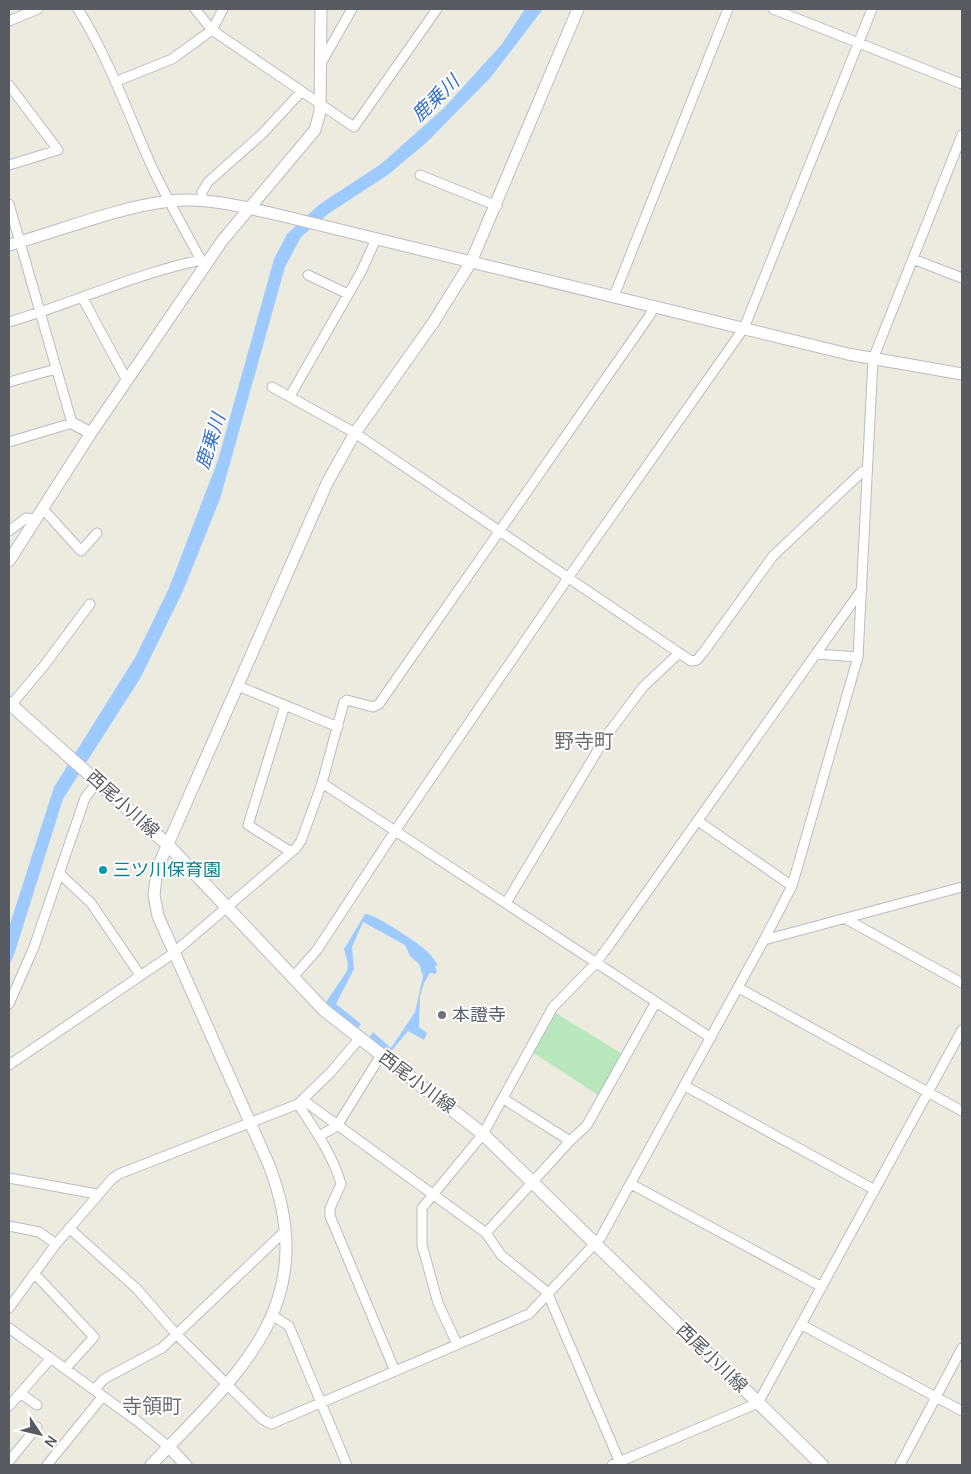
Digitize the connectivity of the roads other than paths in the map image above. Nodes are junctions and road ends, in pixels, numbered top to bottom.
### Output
1 (38, 9) edge
2 (78, 9) edge
3 (195, 9) edge
4 (223, 9) edge
5 (321, 9) edge
6 (352, 9) edge
7 (437, 9) edge
8 (578, 9) edge
9 (728, 9) edge
10 (772, 9) edge
11 (872, 9) edge
12 (9, 21) edge
13 (212, 30) junction
14 (858, 43) junction
15 (320, 64) junction
16 (115, 82) junction
17 (962, 84) edge
18 (9, 85) edge
19 (301, 92) junction
20 (320, 106) junction
21 (962, 135) edge
22 (9, 165) edge
23 (420, 175) dead end
24 (170, 201) junction
25 (202, 201) junction
26 (9, 204) edge
27 (497, 206) junction
28 (248, 208) junction
29 (376, 239) junction
30 (14, 244) edge
31 (914, 259) junction
32 (203, 262) junction
33 (471, 262) junction
34 (308, 275) dead end
35 (962, 278) edge
36 (348, 294) junction
37 (82, 296) junction
38 (614, 296) junction
39 (654, 306) junction
40 (40, 313) junction
41 (9, 322) edge
42 (744, 328) junction
43 (873, 359) junction
44 (56, 369) junction
45 (962, 374) edge
46 (128, 379) junction
47 (9, 382) edge
48 (272, 387) dead end
49 (290, 396) junction
50 (72, 423) junction
51 (91, 433) junction
52 (355, 433) junction
53 (9, 442) edge
54 (867, 470) junction
55 (42, 509) junction
56 (35, 519) junction
57 (498, 530) junction
58 (9, 531) edge
59 (97, 533) dead end
60 (9, 561) edge
61 (568, 578) junction
62 (862, 589) junction
63 (90, 604) dead end
64 (678, 654) junction
65 (816, 654) junction
66 (858, 657) junction
67 (238, 686) junction
68 (10, 704) edge
69 (284, 705) junction
70 (338, 727) junction
71 (96, 780) junction
72 (322, 783) junction
73 (698, 821) junction
74 (395, 831) junction
75 (167, 844) junction
76 (291, 852) junction
77 (59, 873) junction
78 (792, 886) junction
79 (962, 887) edge
80 (506, 903) junction
81 (226, 907) junction
82 (846, 919) junction
83 (764, 940) junction
84 (175, 951) junction
85 (596, 964) junction
86 (140, 975) junction
87 (292, 978) junction
88 (962, 983) edge
89 (739, 988) junction
90 (656, 1002) junction
91 (9, 1004) edge
92 (962, 1030) edge
93 (711, 1038) junction
94 (360, 1039) junction
95 (381, 1055) junction
96 (9, 1065) edge
97 (685, 1086) junction
98 (929, 1092) junction
99 (504, 1099) junction
100 (301, 1102) junction
101 (962, 1111) edge
102 (250, 1123) junction
103 (337, 1126) junction
104 (483, 1134) junction
105 (319, 1136) junction
106 (570, 1142) junction
107 (9, 1178) edge
108 (533, 1183) junction
109 (631, 1184) junction
110 (875, 1190) junction
111 (97, 1194) junction
112 (432, 1194) junction
113 (9, 1226) edge
114 (69, 1228) junction
115 (285, 1231) junction
116 (486, 1233) junction
117 (56, 1244) junction
118 (596, 1245) junction
119 (34, 1273) junction
120 (822, 1287) junction
121 (548, 1294) junction
122 (9, 1308) edge
123 (272, 1315) junction
124 (802, 1324) junction
125 (9, 1328) edge
126 (176, 1334) junction
127 (457, 1344) junction
128 (962, 1348) edge
129 (50, 1358) junction
130 (65, 1369) junction
131 (395, 1371) junction
132 (228, 1385) junction
133 (94, 1390) junction
134 (20, 1393) junction
135 (103, 1396) junction
136 (936, 1397) junction
137 (320, 1402) junction
138 (758, 1403) junction
139 (36, 1405) dead end
140 (9, 1406) edge
141 (962, 1411) edge
142 (37, 1427) dead end
143 (169, 1447) junction
144 (12, 1461) edge
145 (617, 1464) edge
146 (47, 1465) edge
147 (152, 1465) edge
148 (186, 1465) edge
149 (347, 1465) edge
150 (822, 1465) edge
151 (900, 1465) edge

1 - 12 street
2 - 16 street
3 - 13 street
4 - 13 street
5 - 15 street
6 - 15 street
7 - 20 street
8 - 27 street
9 - 38 street
10 - 14 street
11 - 14 street
13 - 16 street
13 - 19 street
14 - 17 street
14 - 42 street
15 - 20 street
16 - 24 street
18 - 22 street
19 - 20 street
19 - 25 street
20 - 28 street
21 - 31 street
23 - 27 street
24 - 25 street
24 - 30 street
24 - 32 street
25 - 28 street
26 - 30 street
27 - 33 street
28 - 29 street
28 - 32 street
29 - 33 street
29 - 36 street
30 - 40 street
31 - 35 street
31 - 43 street
32 - 37 street
32 - 46 street
33 - 38 street
33 - 52 street
34 - 36 street
36 - 49 street
37 - 40 street
37 - 46 street
38 - 39 street
39 - 42 street
39 - 57 street
40 - 41 street
40 - 44 street
42 - 43 street
42 - 61 street
43 - 45 street
43 - 54 street
44 - 47 street
44 - 50 street
46 - 51 street
48 - 49 street
49 - 52 street
50 - 51 street
50 - 53 street
51 - 55 street
52 - 57 street
52 - 67 street
54 - 62 street
54 - 64 street
55 - 56 street
55 - 59 street
56 - 58 street
56 - 60 street
57 - 61 street
57 - 70 street
61 - 64 street
61 - 74 street
62 - 65 street
62 - 66 street
63 - 68 street
64 - 80 street
65 - 66 street
65 - 73 street
66 - 78 street
67 - 69 street
67 - 75 street
68 - 71 main road, 西尾小川線
69 - 70 street
69 - 76 street
70 - 72 street
71 - 75 main road, 西尾小川線
71 - 77 street
72 - 74 street
72 - 76 street
73 - 78 street
73 - 85 street
74 - 80 street
74 - 87 street
75 - 81 main road, 西尾小川線
75 - 84 street
76 - 81 street
77 - 86 street
77 - 91 street
78 - 83 street
79 - 82 street
80 - 85 street
81 - 84 street
81 - 87 main road, 西尾小川線
82 - 83 street
82 - 88 street
83 - 89 street
84 - 86 street
84 - 102 street
85 - 90 street
85 - 99 street
86 - 96 street
87 - 94 main road, 西尾小川線
89 - 93 street
89 - 98 street
90 - 93 street
90 - 106 street
92 - 98 street
93 - 97 street
94 - 95 main road, 西尾小川線
94 - 100 street
95 - 103 street
95 - 104 main road, 西尾小川線
97 - 109 street
97 - 110 street
98 - 101 street
98 - 110 street
99 - 104 street
99 - 106 street
100 - 102 street
100 - 103 street
100 - 105 street
102 - 111 street
102 - 115 street
103 - 105 street
103 - 112 street
104 - 108 main road, 西尾小川線
104 - 112 street
105 - 131 street
106 - 108 street
107 - 111 street
108 - 116 street
108 - 118 main road, 西尾小川線
109 - 118 street
109 - 120 street
110 - 120 street
111 - 114 street
112 - 116 street
112 - 127 street
113 - 117 street
114 - 117 street
114 - 126 street
115 - 123 street
115 - 126 street
116 - 121 street
117 - 119 street
118 - 121 street
118 - 138 main road, 西尾小川線
119 - 122 street
119 - 130 street
120 - 124 street
121 - 127 street
121 - 145 street
123 - 132 street
123 - 137 street
124 - 136 street
124 - 138 street
125 - 129 street
126 - 132 street
126 - 133 street
127 - 131 street
128 - 136 street
129 - 130 street
129 - 134 street
130 - 133 street
131 - 137 street
132 - 137 street
132 - 143 street
133 - 135 street
134 - 139 street
134 - 140 street
135 - 143 street
135 - 146 street
136 - 141 street
136 - 151 street
137 - 149 street
138 - 145 street
138 - 150 main road, 西尾小川線
142 - 144 street
143 - 147 street
143 - 148 street

